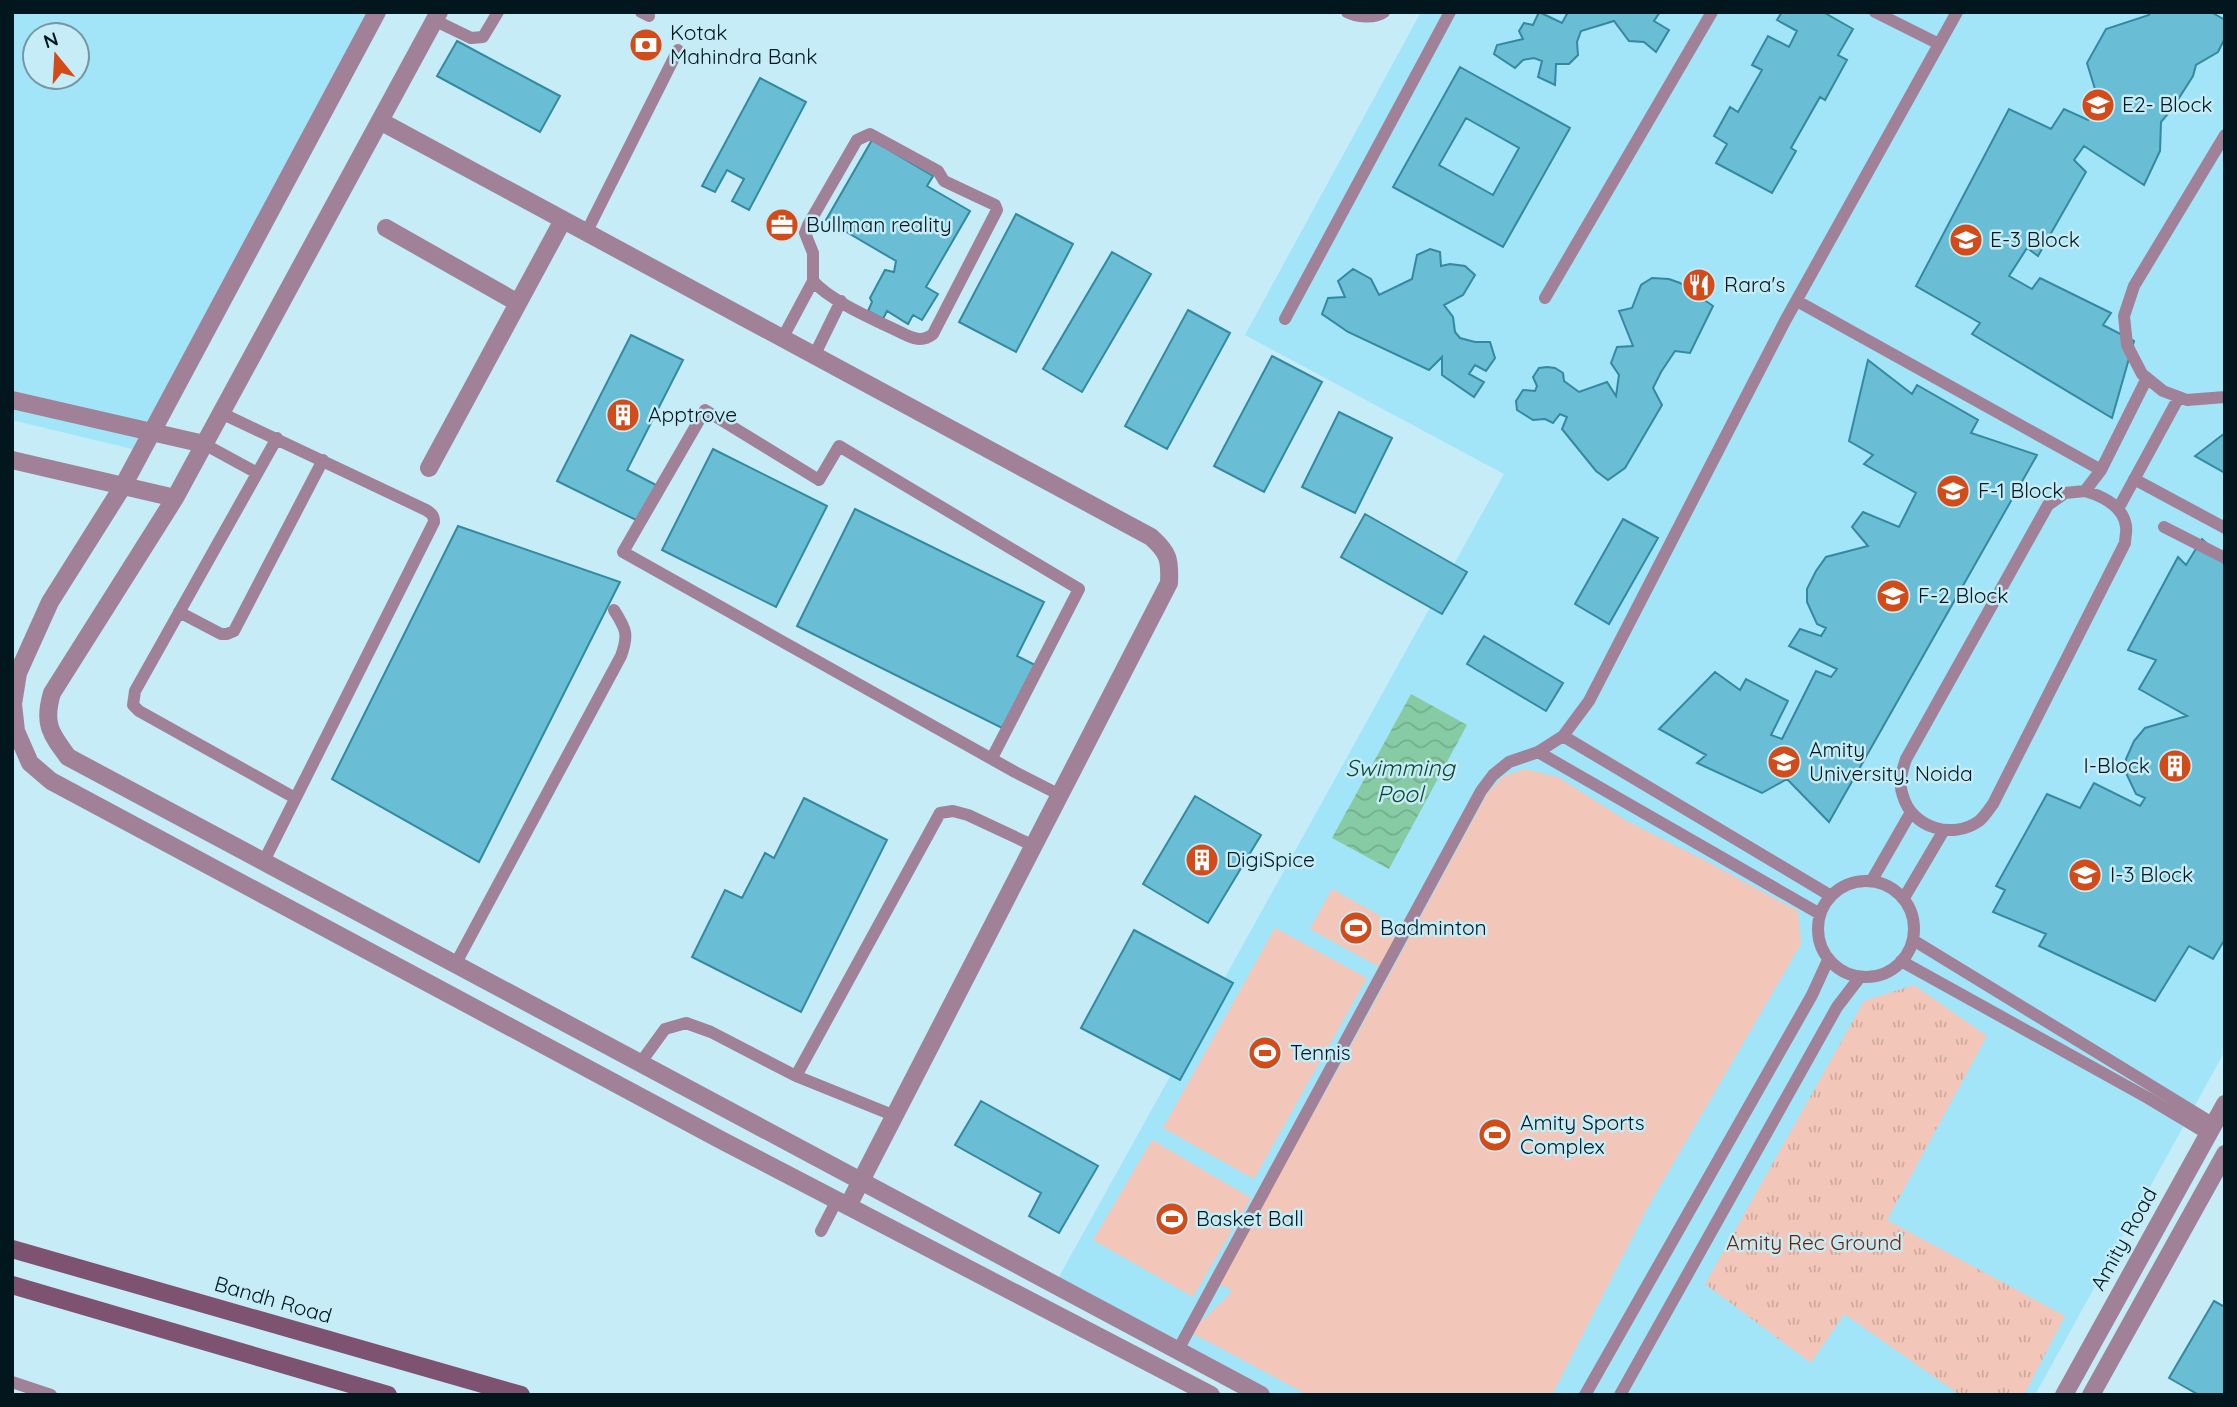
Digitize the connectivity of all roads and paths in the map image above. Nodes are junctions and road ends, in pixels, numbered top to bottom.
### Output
1 (377, 12) edge
2 (498, 12) edge
3 (1347, 12) edge
4 (1384, 12) edge
5 (1450, 12) edge
6 (1712, 12) edge
7 (1875, 12) edge
8 (1957, 12) edge
9 (436, 16) edge
10 (1939, 44) junction
11 (678, 50) dead end
12 (380, 121) junction
13 (2225, 135) edge
14 (563, 220) junction
15 (386, 228) dead end
16 (586, 233) junction
17 (813, 281) junction
18 (1545, 298) dead end
19 (841, 301) junction
20 (1797, 301) junction
21 (518, 303) junction
22 (1285, 319) dead end
23 (782, 338) junction
24 (814, 355) junction
25 (2147, 378) junction
26 (2179, 397) junction
27 (2225, 397) edge
28 (12, 400) edge
29 (222, 413) junction
30 (151, 433) junction
31 (276, 438) junction
32 (204, 444) junction
33 (12, 460) edge
34 (323, 460) junction
35 (429, 468) dead end
36 (2101, 470) junction
37 (257, 473) junction
38 (2134, 479) junction
39 (123, 486) junction
40 (2085, 491) junction
41 (175, 498) junction
42 (2118, 509) junction
43 (2164, 527) dead end
44 (2225, 528) edge
45 (2225, 558) edge
46 (614, 610) dead end
47 (179, 612) junction
48 (48, 723) junction
49 (16, 731) junction
50 (1563, 736) junction
51 (1538, 752) junction
52 (992, 758) junction
53 (1060, 795) junction
54 (295, 798) junction
55 (1911, 812) junction
56 (1944, 830) junction
57 (1034, 846) junction
58 (264, 861) junction
59 (281, 870) junction
60 (1872, 880) junction
61 (1831, 896) junction
62 (267, 897) junction
63 (1904, 898) junction
64 (1820, 914) junction
65 (1913, 940) junction
66 (1828, 960) junction
67 (1901, 961) junction
68 (456, 963) junction
69 (1860, 977) junction
70 (641, 1062) junction
71 (796, 1076) junction
72 (2225, 1104) edge
73 (895, 1116) junction
74 (2211, 1129) junction
75 (2225, 1154) edge
76 (861, 1180) junction
77 (842, 1203) junction
78 (821, 1231) dead end
79 (12, 1249) edge
80 (12, 1285) edge
81 (1178, 1350) junction
82 (12, 1382) edge
83 (51, 1395) edge
84 (388, 1395) edge
85 (521, 1395) edge
86 (1211, 1395) edge
87 (1261, 1395) edge
88 (1585, 1395) edge
89 (1620, 1395) edge
90 (2064, 1395) edge
91 (2091, 1395) edge

1 - 30 street
2 - 9 lane
3 - 4 lane
5 - 22 lane
6 - 18 lane
7 - 10 lane
8 - 10 lane
9 - 12 street
10 - 20 lane
11 - 16 lane
12 - 14 street
12 - 29 street
13 - 25 lane
14 - 16 street
14 - 21 street
15 - 21 street
16 - 23 street
17 - 19 lane
17 - 19 lane
17 - 23 lane
19 - 24 lane
20 - 36 lane
20 - 50 lane
21 - 35 street
23 - 24 street
24 - 53 street
25 - 26 lane
25 - 36 lane
26 - 27 lane
26 - 38 lane
28 - 30 street
29 - 31 lane
29 - 32 street
30 - 32 street
30 - 39 street
31 - 34 lane
31 - 37 lane
32 - 37 lane
32 - 41 street
33 - 39 street
34 - 47 lane
34 - 54 lane
36 - 40 lane
37 - 47 lane
38 - 42 lane
38 - 44 lane
39 - 41 street
39 - 49 street
40 - 42 lane
40 - 55 lane
41 - 48 street
42 - 56 lane
43 - 45 lane
46 - 68 lane
47 - 54 lane
48 - 49 street
48 - 58 street
49 - 62 street
50 - 51 lane
50 - 61 lane
51 - 64 lane
51 - 81 lane
52 - 52 lane
52 - 53 lane
53 - 57 street
54 - 58 lane
55 - 56 lane
55 - 60 lane
56 - 63 lane
57 - 71 lane
57 - 73 street
58 - 59 street
59 - 62 street
59 - 68 street
60 - 61 lane
60 - 63 lane
61 - 64 lane
62 - 77 street
63 - 65 lane
64 - 66 lane
65 - 67 lane
65 - 74 lane
66 - 69 lane
66 - 88 lane
67 - 69 lane
67 - 74 lane
68 - 70 street
69 - 89 lane
70 - 71 lane
70 - 76 street
71 - 73 lane
72 - 74 street, Amity Road
73 - 76 street
74 - 90 street, Amity Road
75 - 91 street
76 - 77 street
76 - 81 street
77 - 78 lane
77 - 86 street
79 - 85 main road, Bandh Road
80 - 84 main road
81 - 87 street
82 - 83 lane

